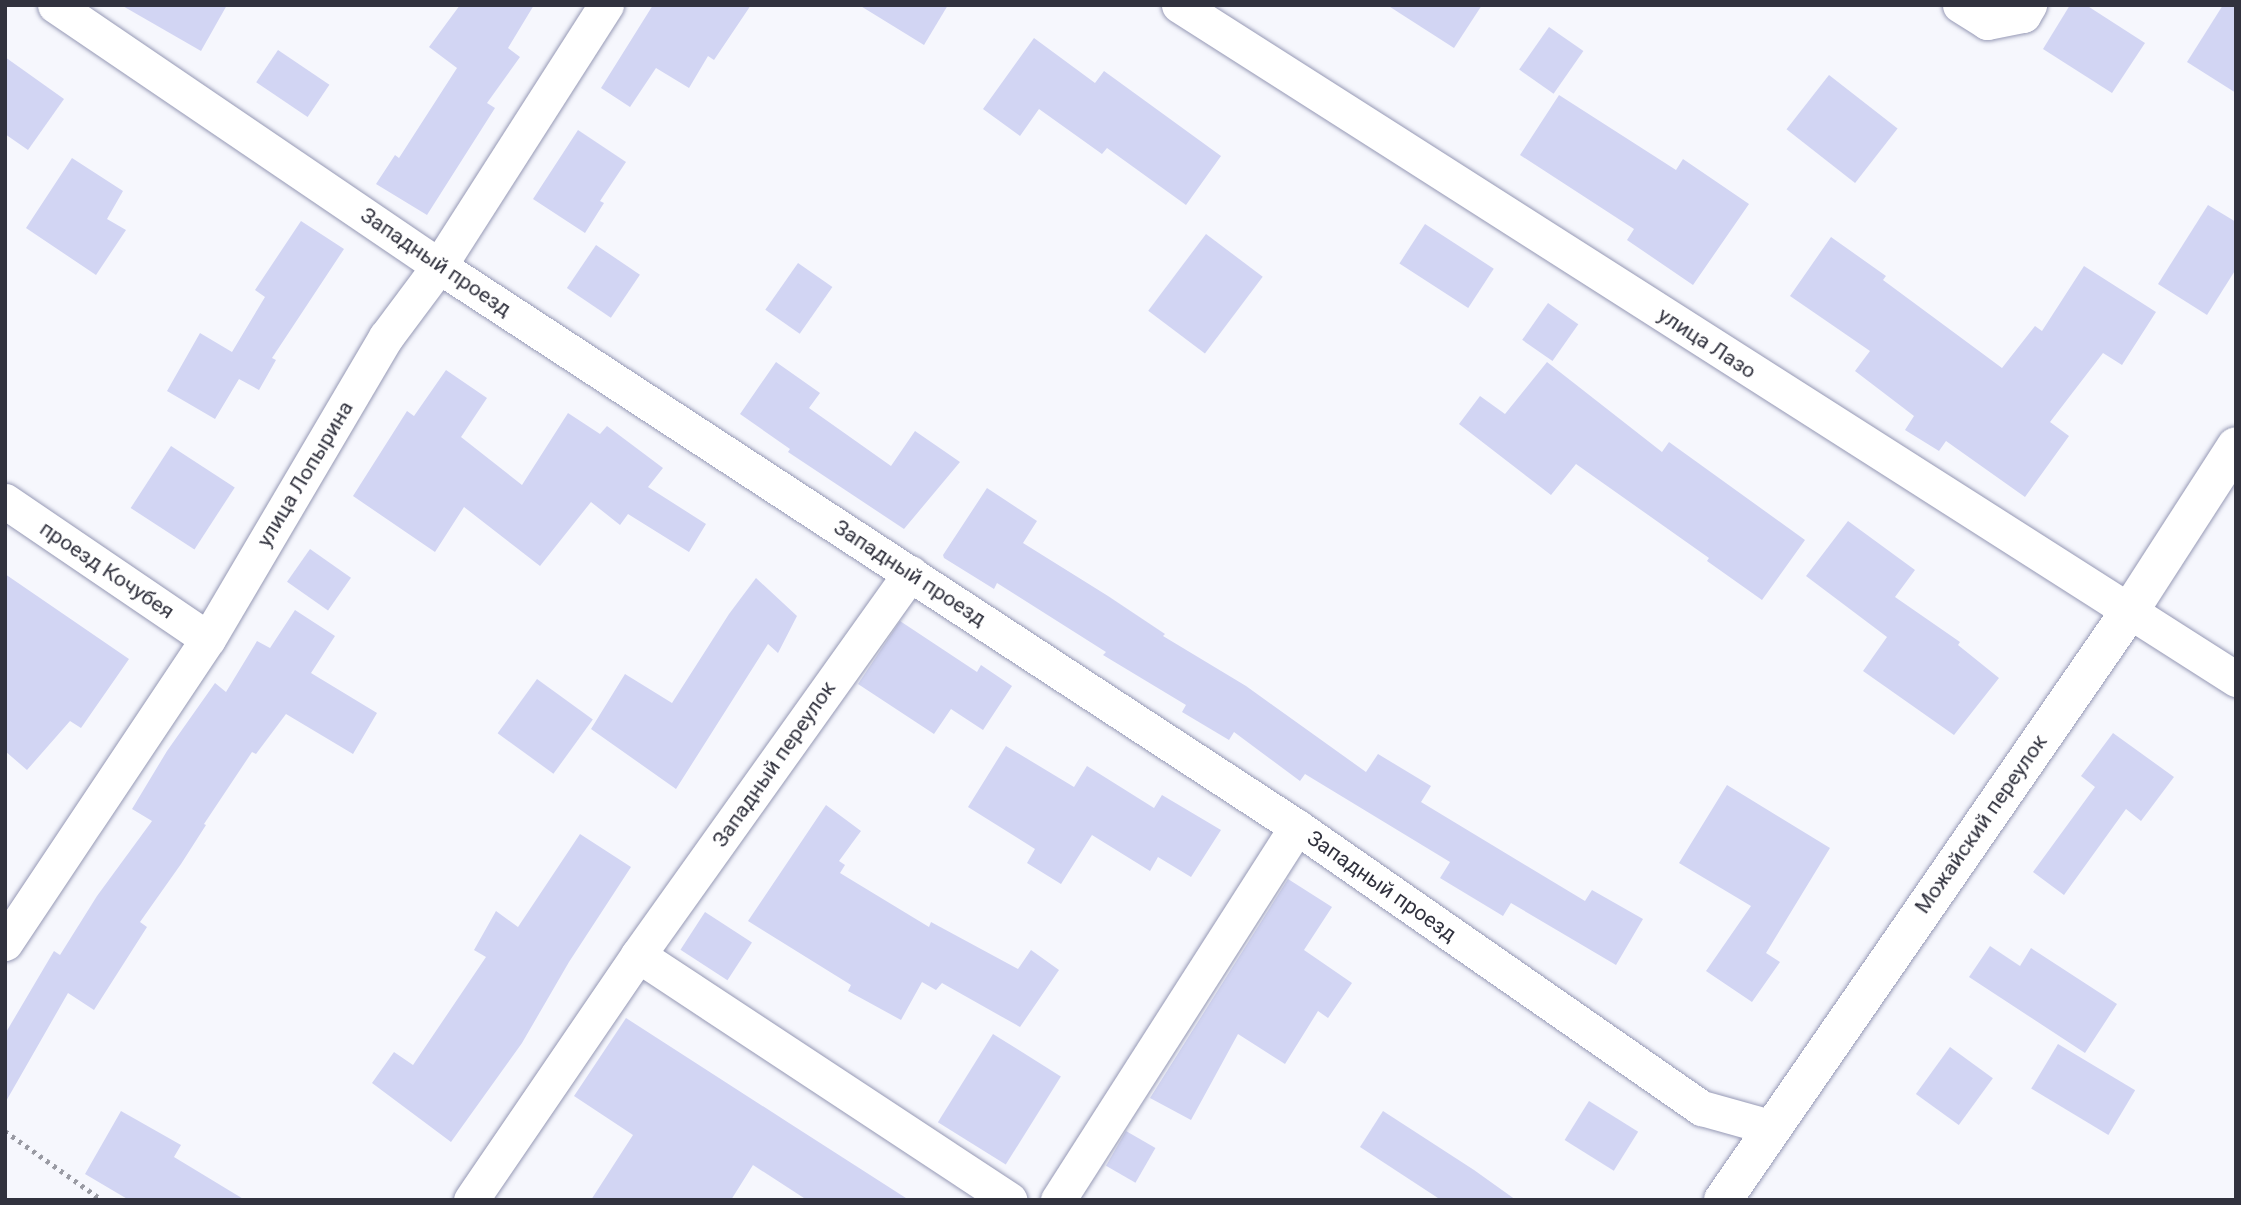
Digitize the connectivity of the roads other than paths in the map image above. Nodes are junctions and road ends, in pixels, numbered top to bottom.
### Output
1 (55, 5) edge
2 (606, 5) edge
3 (1179, 5) edge
4 (1960, 5) edge
5 (2029, 5) edge
6 (439, 266) junction
7 (2236, 446) edge
8 (5, 501) edge
9 (910, 573) junction
10 (2129, 612) junction
11 (208, 639) junction
12 (2236, 679) edge
13 (1297, 827) junction
14 (5, 943) edge
15 (638, 955) junction
16 (1770, 1127) junction
17 (471, 1200) edge
18 (1010, 1200) edge
19 (1058, 1200) edge
20 (1723, 1200) edge

1 - 6 street, Западный проезд
2 - 6 street, улица Лопырина
3 - 10 street, улица Лазо
4 - 5 street
6 - 9 street, Западный проезд
6 - 11 street, улица Лопырина
7 - 10 street, Можайский переулок
8 - 11 street, проезд Кочубея
9 - 13 street, Западный проезд
9 - 15 street, Западный переулок
10 - 12 street, улица Лазо
10 - 16 street, Можайский переулок
11 - 14 street, улица Лопырина
13 - 16 street, Западный проезд
13 - 19 street
15 - 17 street, Западный переулок
15 - 18 street
16 - 20 street, Можайский переулок

